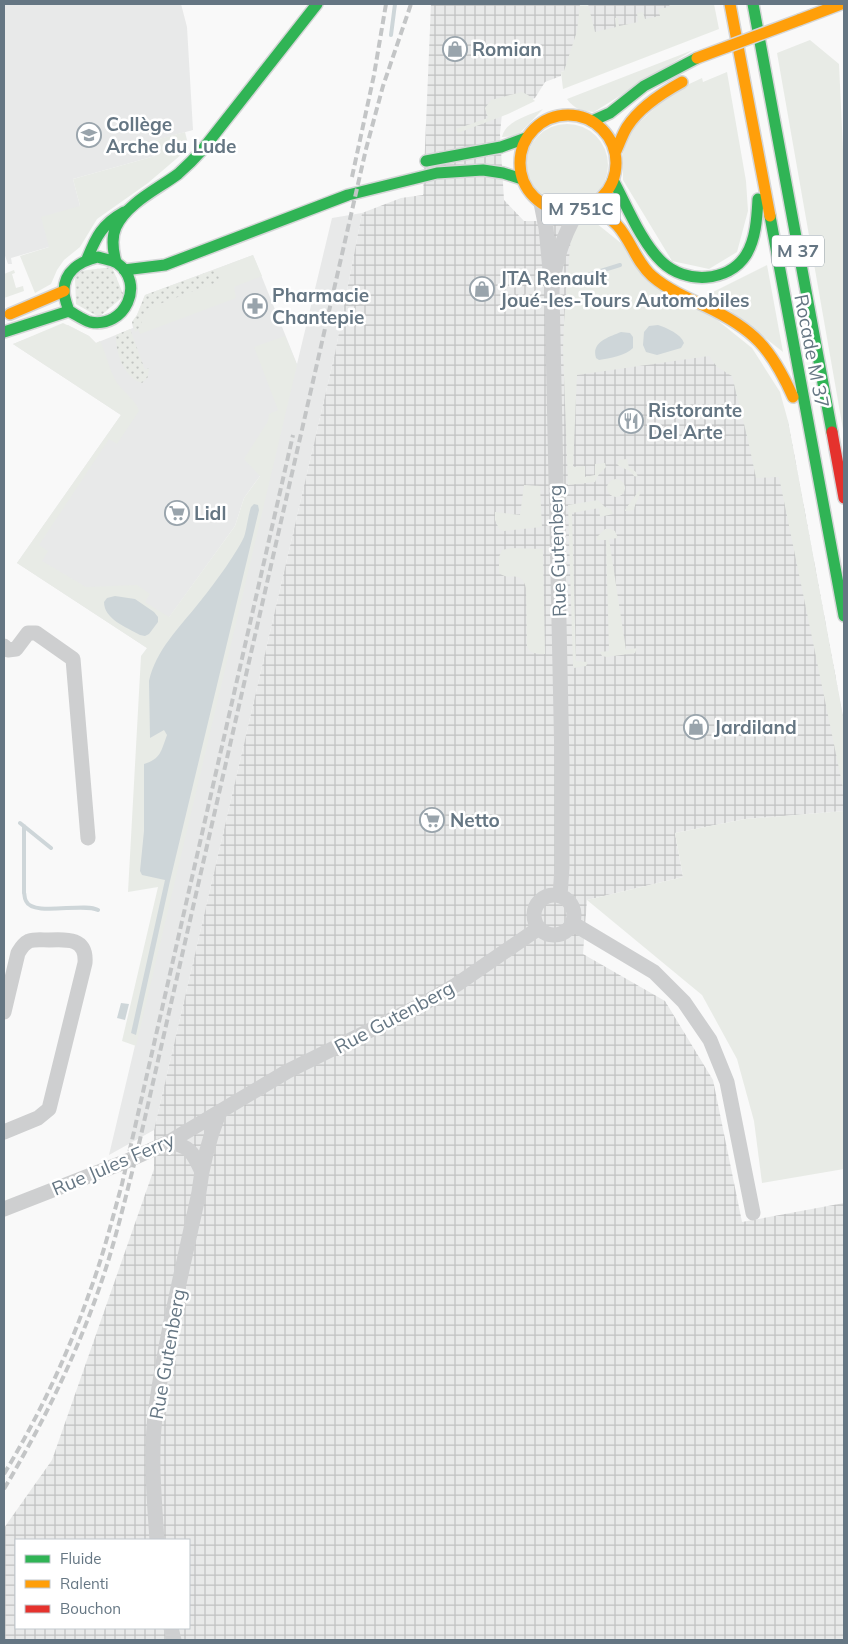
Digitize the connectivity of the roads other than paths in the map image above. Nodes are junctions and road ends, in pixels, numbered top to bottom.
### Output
1 (317, 4) edge
2 (730, 4) edge
3 (753, 4) edge
4 (841, 4) edge
5 (775, 44) dead end
6 (729, 62) dead end
7 (693, 77) dead end
8 (592, 121) junction
9 (526, 138) junction
10 (615, 153) junction
11 (758, 158) junction
12 (415, 164) dead end
13 (398, 170) dead end
14 (522, 180) junction
15 (613, 180) junction
16 (356, 193) junction
17 (541, 203) junction
18 (136, 206) junction
19 (583, 209) junction
20 (87, 259) junction
21 (165, 265) junction
22 (120, 266) junction
23 (138, 285) junction
24 (64, 291) junction
25 (552, 291) junction
26 (70, 311) junction
27 (4, 316) edge
28 (4, 332) edge
29 (806, 414) junction
30 (844, 498) edge
31 (844, 616) edge
32 (4, 646) edge
33 (88, 838) dead end
34 (560, 896) junction
35 (572, 923) junction
36 (538, 928) junction
37 (4, 1012) edge
38 (218, 1113) junction
39 (4, 1132) edge
40 (169, 1142) junction
41 (201, 1170) junction
42 (4, 1209) edge
43 (753, 1213) dead end
44 (158, 1539) edge

1 - 18 main road
2 - 11 main road, Rocade M 37 / M 37
3 - 30 main road, Rocade M 37 / M 37
4 - 8 main road, bridge
5 - 6 main road
7 - 10 main road, M 751C
8 - 9 main road
8 - 10 main road
9 - 12 main road
9 - 14 main road, M 751C
10 - 15 main road, M 751C
11 - 15 main road, M 37
11 - 29 main road, Rocade M 37 / M 37
13 - 16 main road
14 - 16 main road
14 - 17 main road, M 751C
15 - 19 main road, M 751C
16 - 21 main road
17 - 19 main road, M 751C
17 - 25 street
18 - 20 main road
18 - 22 main road
19 - 25 street, Rue Gutenberg
19 - 29 main road, M 37
20 - 22 main road
20 - 24 main road
21 - 22 main road
21 - 23 main road
22 - 23 main road
23 - 26 main road
24 - 26 main road
24 - 27 main road
25 - 34 street, Rue Gutenberg
26 - 28 main road
29 - 31 main road, Rocade M 37 / M 37
32 - 33 street
34 - 35 street
34 - 36 street
35 - 36 street
35 - 43 street
36 - 38 street, Rue Gutenberg
37 - 39 street
38 - 40 street, Rue Jules Ferry
38 - 41 street, Rue Gutenberg
40 - 41 street
40 - 42 street, Rue Jules Ferry
41 - 44 street, Rue Gutenberg

